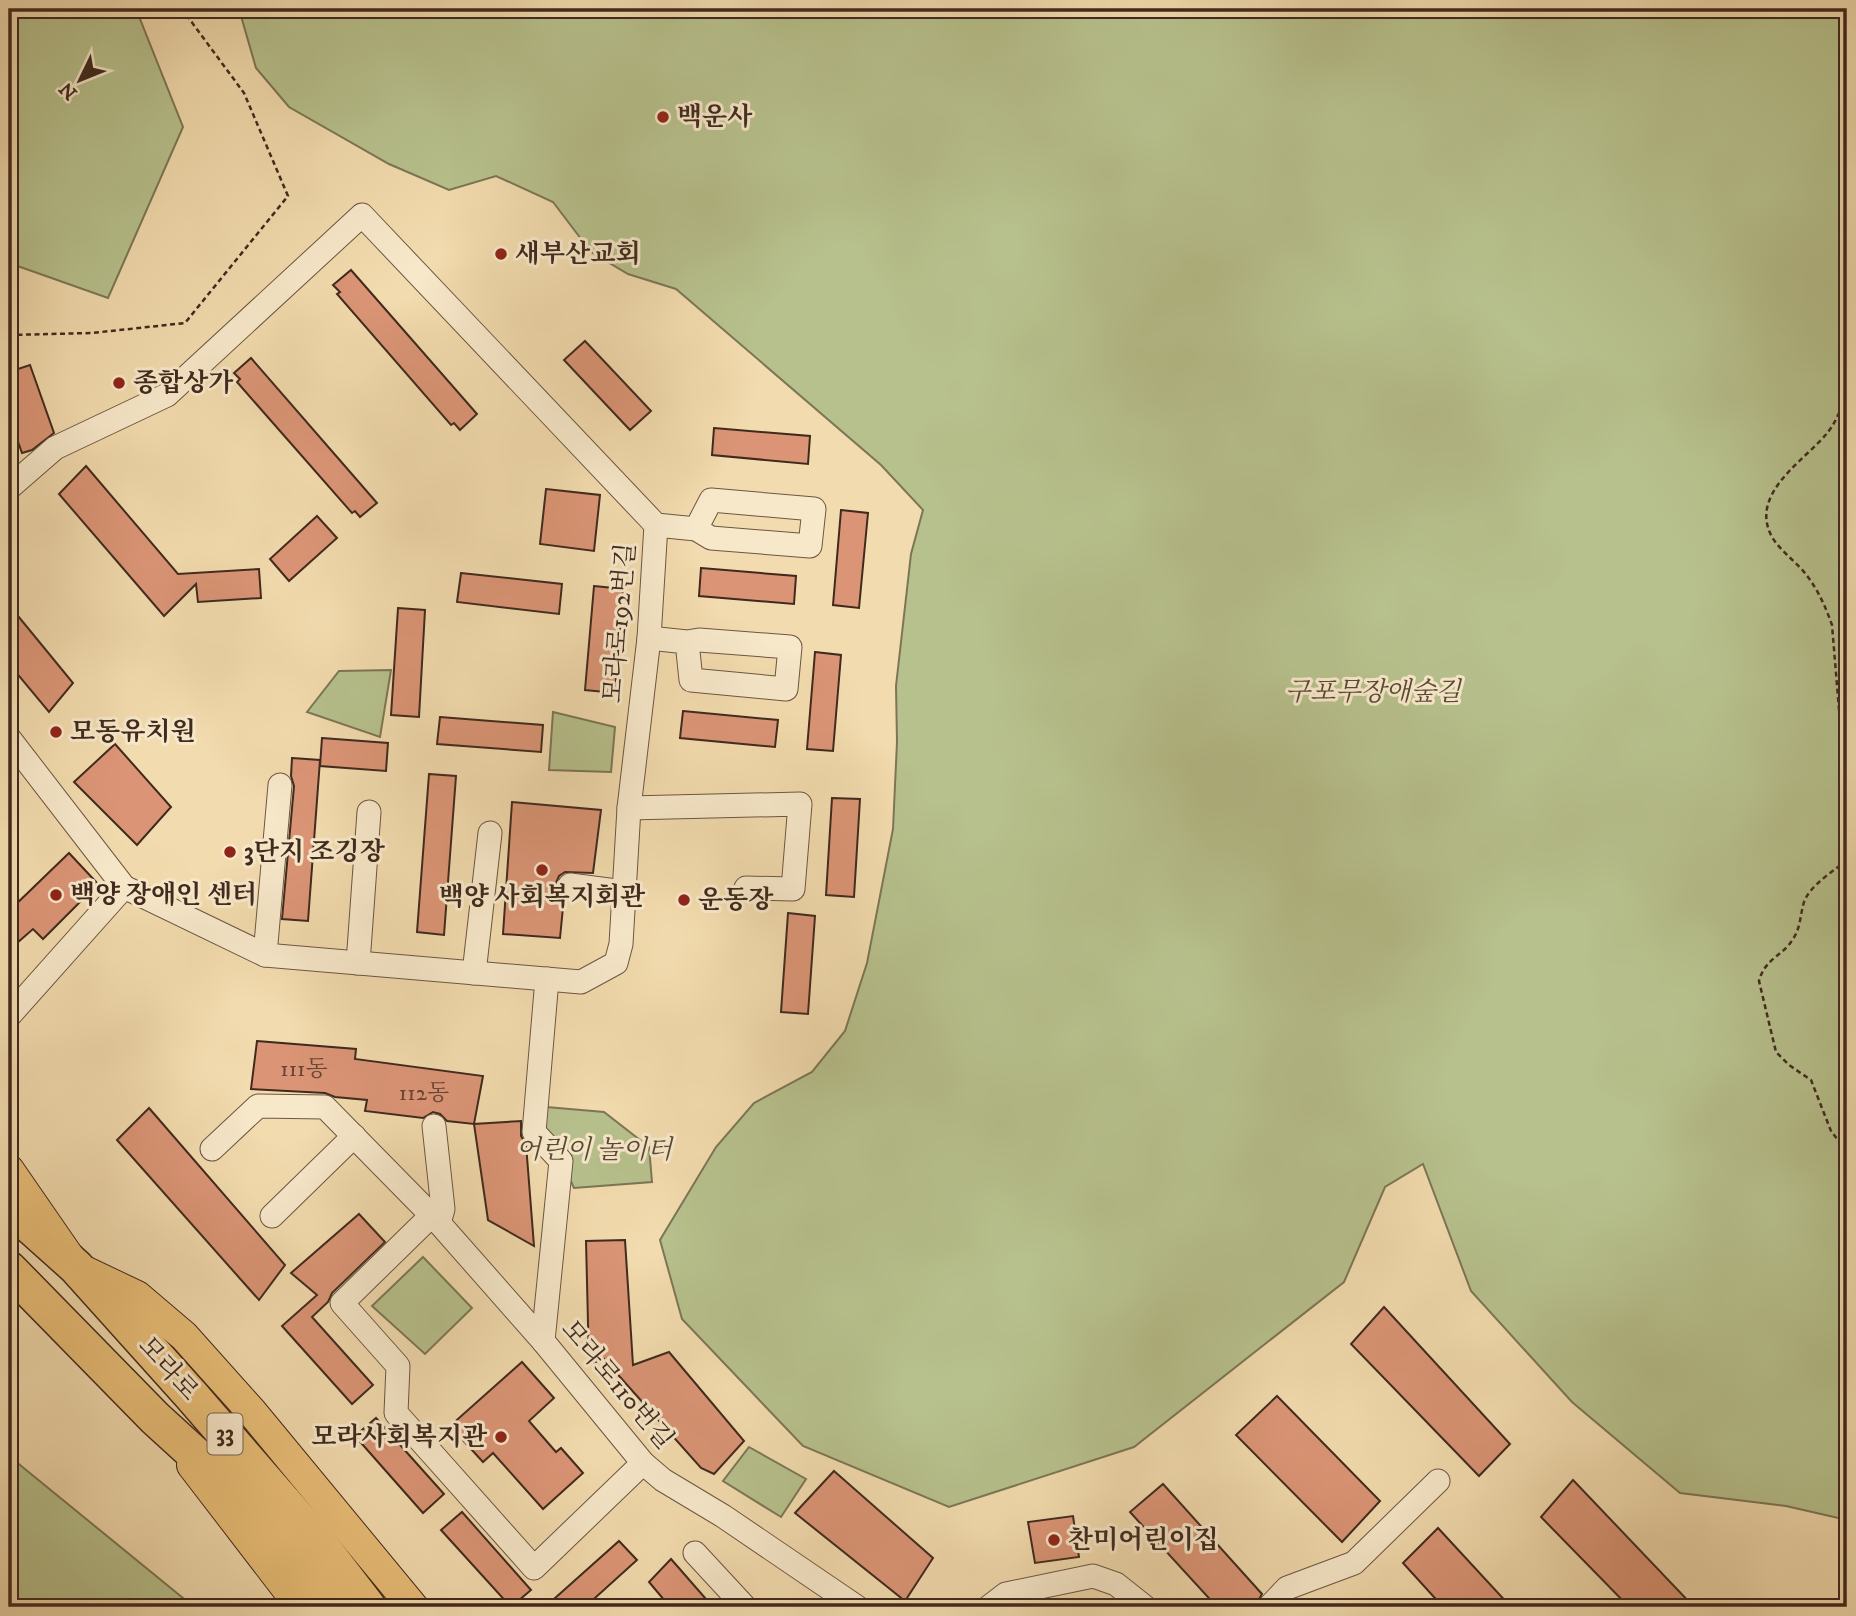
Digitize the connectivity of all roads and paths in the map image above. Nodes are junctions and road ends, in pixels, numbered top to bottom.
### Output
1 (182, 9) edge
2 (9, 335) edge
3 (1847, 388) edge
4 (9, 488) edge
5 (656, 525) junction
6 (696, 528) junction
7 (649, 638) junction
8 (687, 642) dead end
9 (9, 738) edge
10 (1847, 771) edge
11 (280, 785) dead end
12 (629, 808) junction
13 (369, 812) dead end
14 (490, 833) dead end
15 (1847, 860) edge
16 (570, 885) dead end
17 (124, 887) junction
18 (746, 888) dead end
19 (624, 892) junction
20 (265, 955) junction
21 (358, 963) junction
22 (474, 973) junction
23 (547, 979) junction
24 (9, 1016) edge
25 (434, 1126) dead end
26 (354, 1136) junction
27 (212, 1149) dead end
28 (1847, 1152) edge
29 (9, 1170) edge
30 (9, 1207) edge
31 (272, 1216) dead end
32 (435, 1219) junction
33 (76, 1267) junction
34 (9, 1269) edge
35 (9, 1293) edge
36 (543, 1341) junction
37 (85, 1345) junction
38 (155, 1418) junction
39 (643, 1463) junction
40 (1438, 1481) dead end
41 (695, 1553) dead end
42 (302, 1607) edge
43 (344, 1607) edge
44 (368, 1607) edge
45 (413, 1607) edge
46 (746, 1607) edge
47 (857, 1607) edge
48 (989, 1607) edge
49 (1144, 1607) edge
50 (1269, 1607) edge

1 - 2 path
3 - 10 path
4 - 5 street, 모라로192번길
5 - 6 street
5 - 7 street, 모라로192번길
6 - 6 street
7 - 8 street
7 - 12 street, 모라로192번길
9 - 17 street, 모라로192번길
11 - 20 street
12 - 18 street
12 - 19 street, 모라로192번길
13 - 21 street
14 - 22 street
15 - 28 path
16 - 19 street
17 - 20 street, 모라로192번길
17 - 24 street
19 - 23 street, 모라로192번길
20 - 21 street, 모라로192번길
21 - 22 street, 모라로192번길
22 - 23 street, 모라로192번길
23 - 36 street
25 - 32 street
26 - 27 street, 모라로110번길
26 - 31 street
26 - 32 street, 모라로110번길
29 - 33 main road
30 - 33 highway, 모라로 / 33
32 - 36 street, 모라로110번길
32 - 39 street
33 - 44 highway, 모라로 / 33
33 - 45 main road
34 - 37 highway, 모라로 / 33
35 - 37 main road
36 - 39 street, 모라로110번길
37 - 38 highway, 모라로 / 33
38 - 42 main road
38 - 43 highway, 모라로 / 33
39 - 47 street, 모라로110번길
40 - 50 street
41 - 46 street
48 - 49 street

